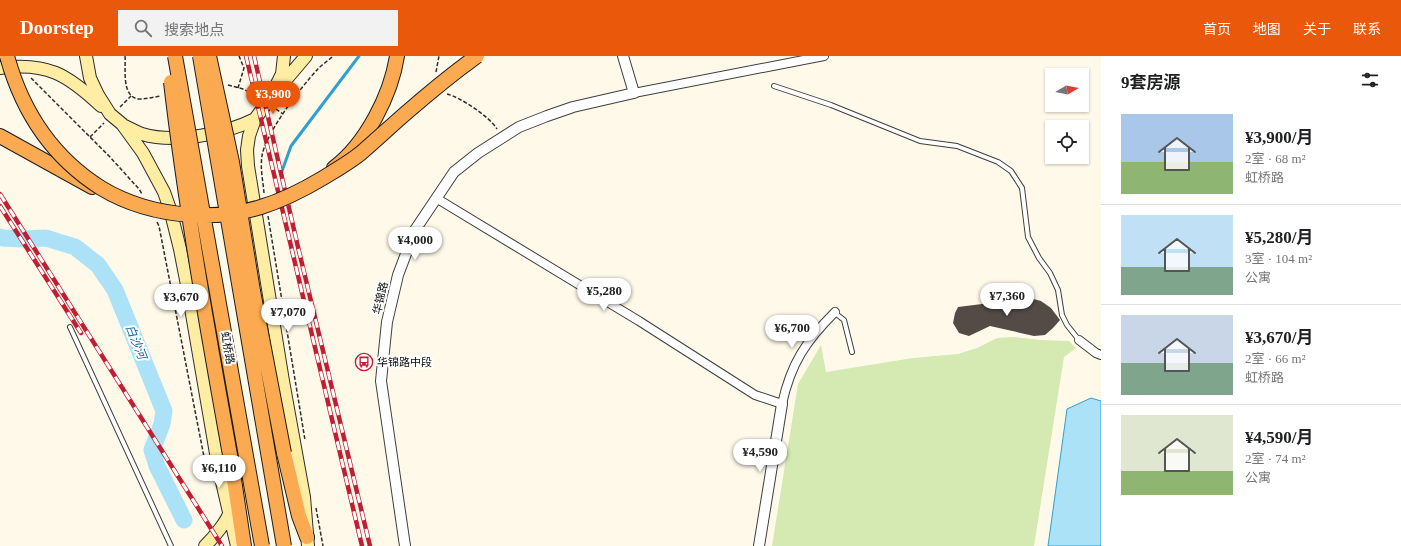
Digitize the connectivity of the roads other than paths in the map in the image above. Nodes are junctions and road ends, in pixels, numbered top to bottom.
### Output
1 (7, 56) edge
2 (86, 56) edge
3 (168, 56) edge
4 (175, 56) edge
5 (200, 56) edge
6 (209, 56) edge
7 (284, 56) edge
8 (306, 56) edge
9 (397, 56) edge
10 (476, 56) edge
11 (624, 56) edge
12 (824, 56) edge
13 (0, 68) edge
14 (774, 86) dead end
15 (634, 93) junction
16 (272, 96) junction
17 (107, 118) junction
18 (255, 119) junction
19 (122, 124) junction
20 (0, 136) edge
21 (308, 187) junction
22 (114, 196) junction
23 (436, 198) junction
24 (835, 312) joint
25 (70, 327) dead end
26 (1079, 340) joint
27 (852, 352) dead end
28 (1101, 354) edge
29 (782, 404) junction
30 (232, 466) junction
31 (229, 513) junction
32 (307, 542) edge
33 (171, 546) edge
34 (205, 546) edge
35 (237, 546) edge
36 (244, 546) edge
37 (262, 546) edge
38 (284, 546) edge
39 (405, 546) edge
40 (759, 546) edge

1 - 22 highway, bridge
2 - 17 main road
3 - 30 highway, bridge
4 - 37 highway, 虹桥路, bridge
5 - 38 highway, 虹桥路, bridge
6 - 32 highway, bridge
7 - 16 main road
8 - 16 main road
9 - 21 highway, bridge
10 - 21 highway, bridge
11 - 15 street
12 - 15 street
13 - 17 main road
14 - 26 lane
15 - 23 street, 华锦路
16 - 18 main road
17 - 19 main road
18 - 19 main road
18 - 32 main road
19 - 31 main road
20 - 22 highway, bridge
21 - 22 highway, bridge
23 - 29 street
23 - 39 street, 华锦路
24 - 27 lane
24 - 29 street
25 - 33 lane
26 - 28 street
29 - 40 street
30 - 31 main road
30 - 36 highway
31 - 34 main road
31 - 35 main road

